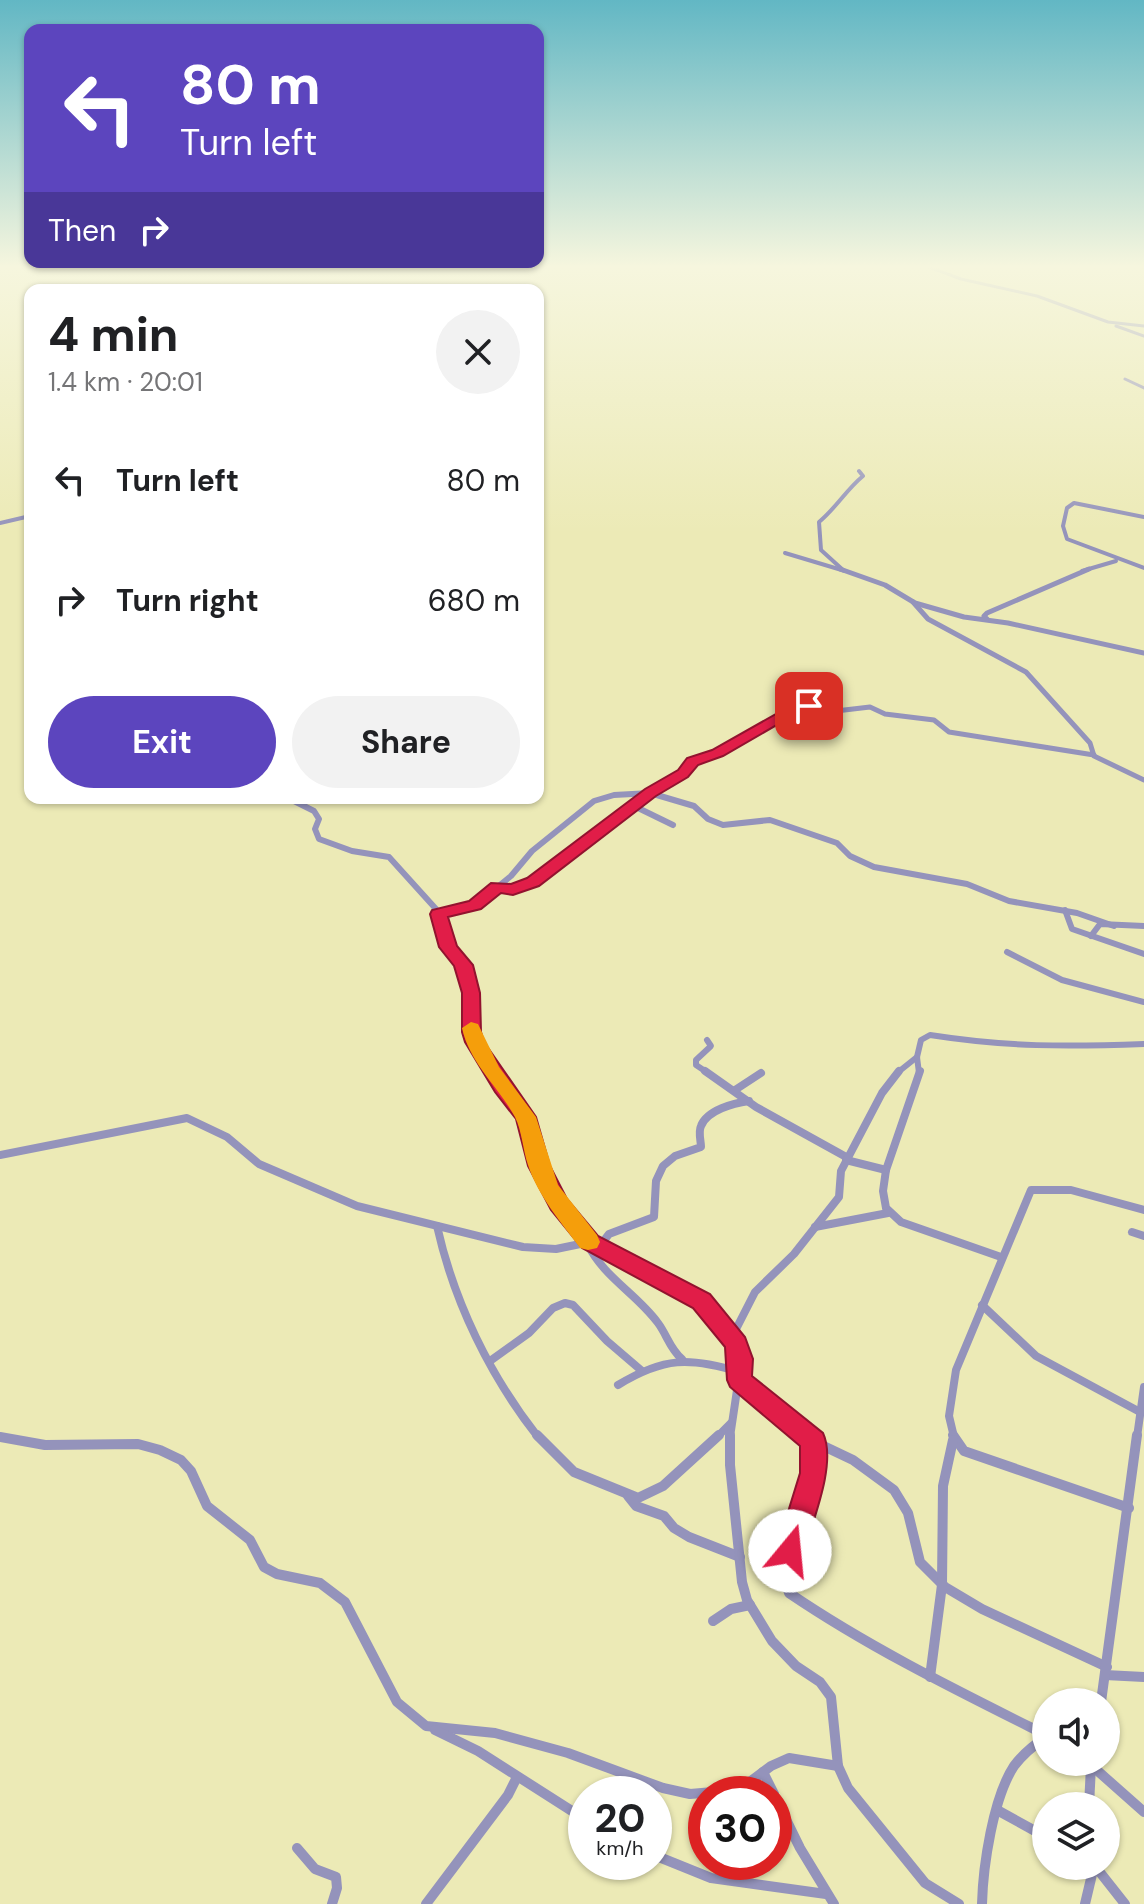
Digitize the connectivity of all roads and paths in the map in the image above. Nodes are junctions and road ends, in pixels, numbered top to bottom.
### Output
1 (1125, 379) dead end
2 (1144, 388) edge
3 (859, 471) dead end
4 (24, 517) edge
5 (1144, 517) edge
6 (0, 523) edge
7 (785, 553) dead end
8 (1119, 561) junction
9 (1144, 568) edge
10 (850, 574) junction
11 (913, 602) junction
12 (990, 620) junction
13 (1144, 653) edge
14 (1094, 755) junction
15 (1144, 780) edge
16 (650, 793) junction
17 (300, 804) edge
18 (634, 806) junction
19 (673, 825) dead end
20 (497, 887) junction
21 (1065, 910) junction
22 (438, 914) junction
23 (1114, 926) junction
24 (1144, 926) edge
25 (1091, 936) junction
26 (1007, 952) dead end
27 (1144, 954) edge
28 (1144, 1002) edge
29 (707, 1040) dead end
30 (1144, 1044) edge
31 (917, 1057) junction
32 (761, 1073) dead end
33 (735, 1090) junction
34 (749, 1101) junction
35 (0, 1155) edge
36 (847, 1159) junction
37 (886, 1170) junction
38 (1144, 1210) edge
39 (888, 1213) junction
40 (437, 1226) junction
41 (815, 1227) junction
42 (1132, 1232) dead end
43 (1144, 1236) edge
44 (588, 1243) junction
45 (599, 1247) junction
46 (1001, 1257) junction
47 (982, 1305) junction
48 (732, 1337) junction
49 (682, 1359) junction
50 (490, 1361) junction
51 (642, 1371) junction
52 (740, 1376) junction
53 (618, 1385) dead end
54 (1144, 1387) edge
55 (1140, 1412) junction
56 (731, 1422) junction
57 (0, 1437) edge
58 (953, 1440) junction
59 (813, 1441) junction
60 (628, 1496) junction
61 (1129, 1508) junction
62 (740, 1557) junction
63 (942, 1585) junction
64 (750, 1605) junction
65 (713, 1621) dead end
66 (1106, 1671) junction
67 (930, 1677) junction
68 (1144, 1677) edge
69 (1103, 1688) edge
70 (426, 1726) junction
71 (1032, 1729) edge
72 (1032, 1749) edge
73 (838, 1766) junction
74 (763, 1772) junction
75 (765, 1776) edge
76 (1104, 1776) edge
77 (517, 1777) junction
78 (568, 1809) edge
79 (997, 1810) junction
80 (1144, 1812) edge
81 (792, 1828) edge
82 (1032, 1829) edge
83 (297, 1848) dead end
84 (672, 1863) edge
85 (1090, 1880) edge
86 (1104, 1880) edge
87 (830, 1899) edge
88 (332, 1904) edge
89 (426, 1904) edge
90 (959, 1904) edge
91 (982, 1904) edge
92 (1085, 1904) edge
93 (1125, 1904) edge

1 - 2 street
3 - 10 street
4 - 6 street
5 - 8 street
7 - 10 street
8 - 9 street
8 - 12 street
10 - 11 street
11 - 12 street
11 - 14 street
12 - 13 street
14 - 15 street
14 - 16 street
16 - 18 street
16 - 20 street
16 - 21 street
17 - 22 street
18 - 19 street
18 - 20 street
20 - 22 street
21 - 23 street
21 - 25 street
22 - 44 street
23 - 24 street
23 - 25 street
25 - 27 street
26 - 28 street
29 - 33 street
30 - 31 street
31 - 36 street
31 - 37 street
32 - 33 street
33 - 34 street
34 - 36 street
34 - 45 street
35 - 40 street
36 - 37 street
36 - 41 street
37 - 39 street
38 - 46 street
39 - 41 street
39 - 46 street
40 - 44 street
40 - 50 street
41 - 48 street
42 - 43 street
44 - 45 street
44 - 49 street
45 - 48 street
46 - 47 street
47 - 55 street
47 - 58 street
48 - 52 street
49 - 51 street
49 - 52 street
50 - 51 street
50 - 60 street
51 - 53 street
52 - 56 street
52 - 59 street
54 - 55 street
55 - 61 street
56 - 60 street
56 - 62 street
57 - 70 street
58 - 61 street
58 - 63 street
59 - 63 street
59 - 67 street
60 - 62 street
61 - 66 street
62 - 64 street
63 - 66 street
63 - 67 street
64 - 65 street
64 - 73 street
66 - 68 street
66 - 69 street
67 - 71 street
70 - 74 street
70 - 77 street
72 - 79 street
73 - 74 street
73 - 90 street
74 - 75 street
76 - 80 street
77 - 78 street
77 - 89 street
79 - 82 street
79 - 91 street
81 - 87 street
83 - 88 street
84 - 87 street
85 - 92 street
86 - 93 street

